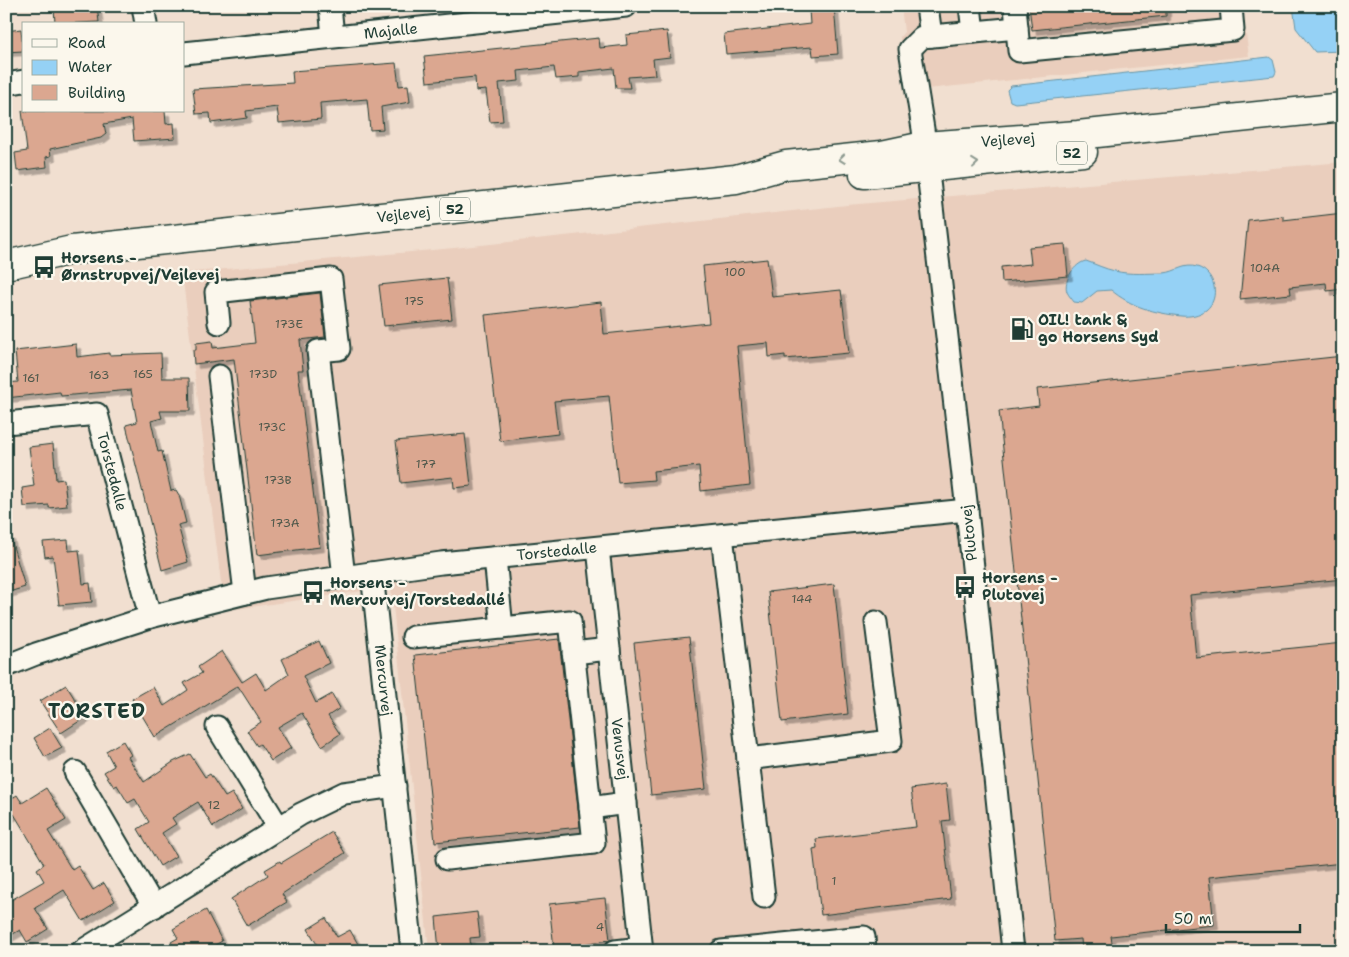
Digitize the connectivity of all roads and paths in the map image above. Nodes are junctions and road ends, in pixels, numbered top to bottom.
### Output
1 (143, 6) edge
2 (330, 6) edge
3 (626, 6) edge
4 (927, 6) edge
5 (970, 6) edge
6 (1015, 6) edge
7 (1231, 6) edge
8 (581, 8) edge
9 (146, 22) edge
10 (1017, 28) junction
11 (973, 32) junction
12 (333, 36) junction
13 (931, 36) junction
14 (185, 53) edge
15 (22, 81) edge
16 (6, 84) edge
17 (1343, 107) edge
18 (1335, 125) edge
19 (926, 157) junction
20 (6, 249) edge
21 (72, 250) junction
22 (6, 265) edge
23 (219, 323) dead end
24 (219, 376) dead end
25 (6, 423) edge
26 (967, 510) junction
27 (722, 535) junction
28 (598, 548) junction
29 (495, 558) junction
30 (372, 573) junction
31 (344, 577) junction
32 (245, 593) junction
33 (150, 617) junction
34 (876, 622) dead end
35 (502, 628) junction
36 (413, 638) dead end
37 (609, 649) junction
38 (573, 653) junction
39 (6, 666) edge
40 (217, 727) dead end
41 (748, 759) junction
42 (75, 772) dead end
43 (395, 786) junction
44 (626, 804) junction
45 (590, 808) junction
46 (279, 828) junction
47 (447, 859) dead end
48 (764, 897) dead end
49 (154, 907) junction
50 (642, 949) edge
51 (82, 951) edge
52 (412, 951) edge
53 (615, 951) edge
54 (721, 951) edge
55 (865, 951) edge
56 (1013, 951) edge

1 - 9 street
2 - 12 street
3 - 8 street, Majalle
4 - 13 street
5 - 11 street
6 - 10 street
7 - 10 street
8 - 12 street, Majalle
10 - 11 street
11 - 13 street
12 - 14 street, Majalle
13 - 19 street, Plutovej
15 - 16 street
17 - 19 main road, Vejlevej / 52
19 -> 18 main road, Vejlevej / 52
19 - 21 main road, Vejlevej / 52
19 - 26 street, Plutovej
20 - 21 main road, Vejlevej / 52
21 - 22 main road, Vejlevej / 52
23 - 31 street
24 - 32 street
25 - 33 street, Torstedalle
26 - 27 street, Torstedalle
26 - 56 street, Plutovej
27 - 28 street, Torstedalle
27 - 41 street
28 - 29 street, Torstedalle
28 - 37 street, Venusvej
29 - 30 street, Torstedalle
29 - 35 street
30 - 31 street, Torstedalle
30 - 43 street, Mercurvej
31 - 32 street, Torstedalle
32 - 33 street, Torstedalle
33 - 39 street, Torstedalle
34 - 41 street
35 - 36 street
35 - 38 street
37 - 38 street
37 - 44 street, Venusvej
38 - 45 street
40 - 46 street
41 - 48 street
42 - 49 street
43 - 46 street
43 - 52 street, Mercurvej
44 - 45 street
44 - 50 street, Venusvej
45 - 47 street
46 - 49 street
49 - 51 street
50 - 53 street
54 - 55 street

